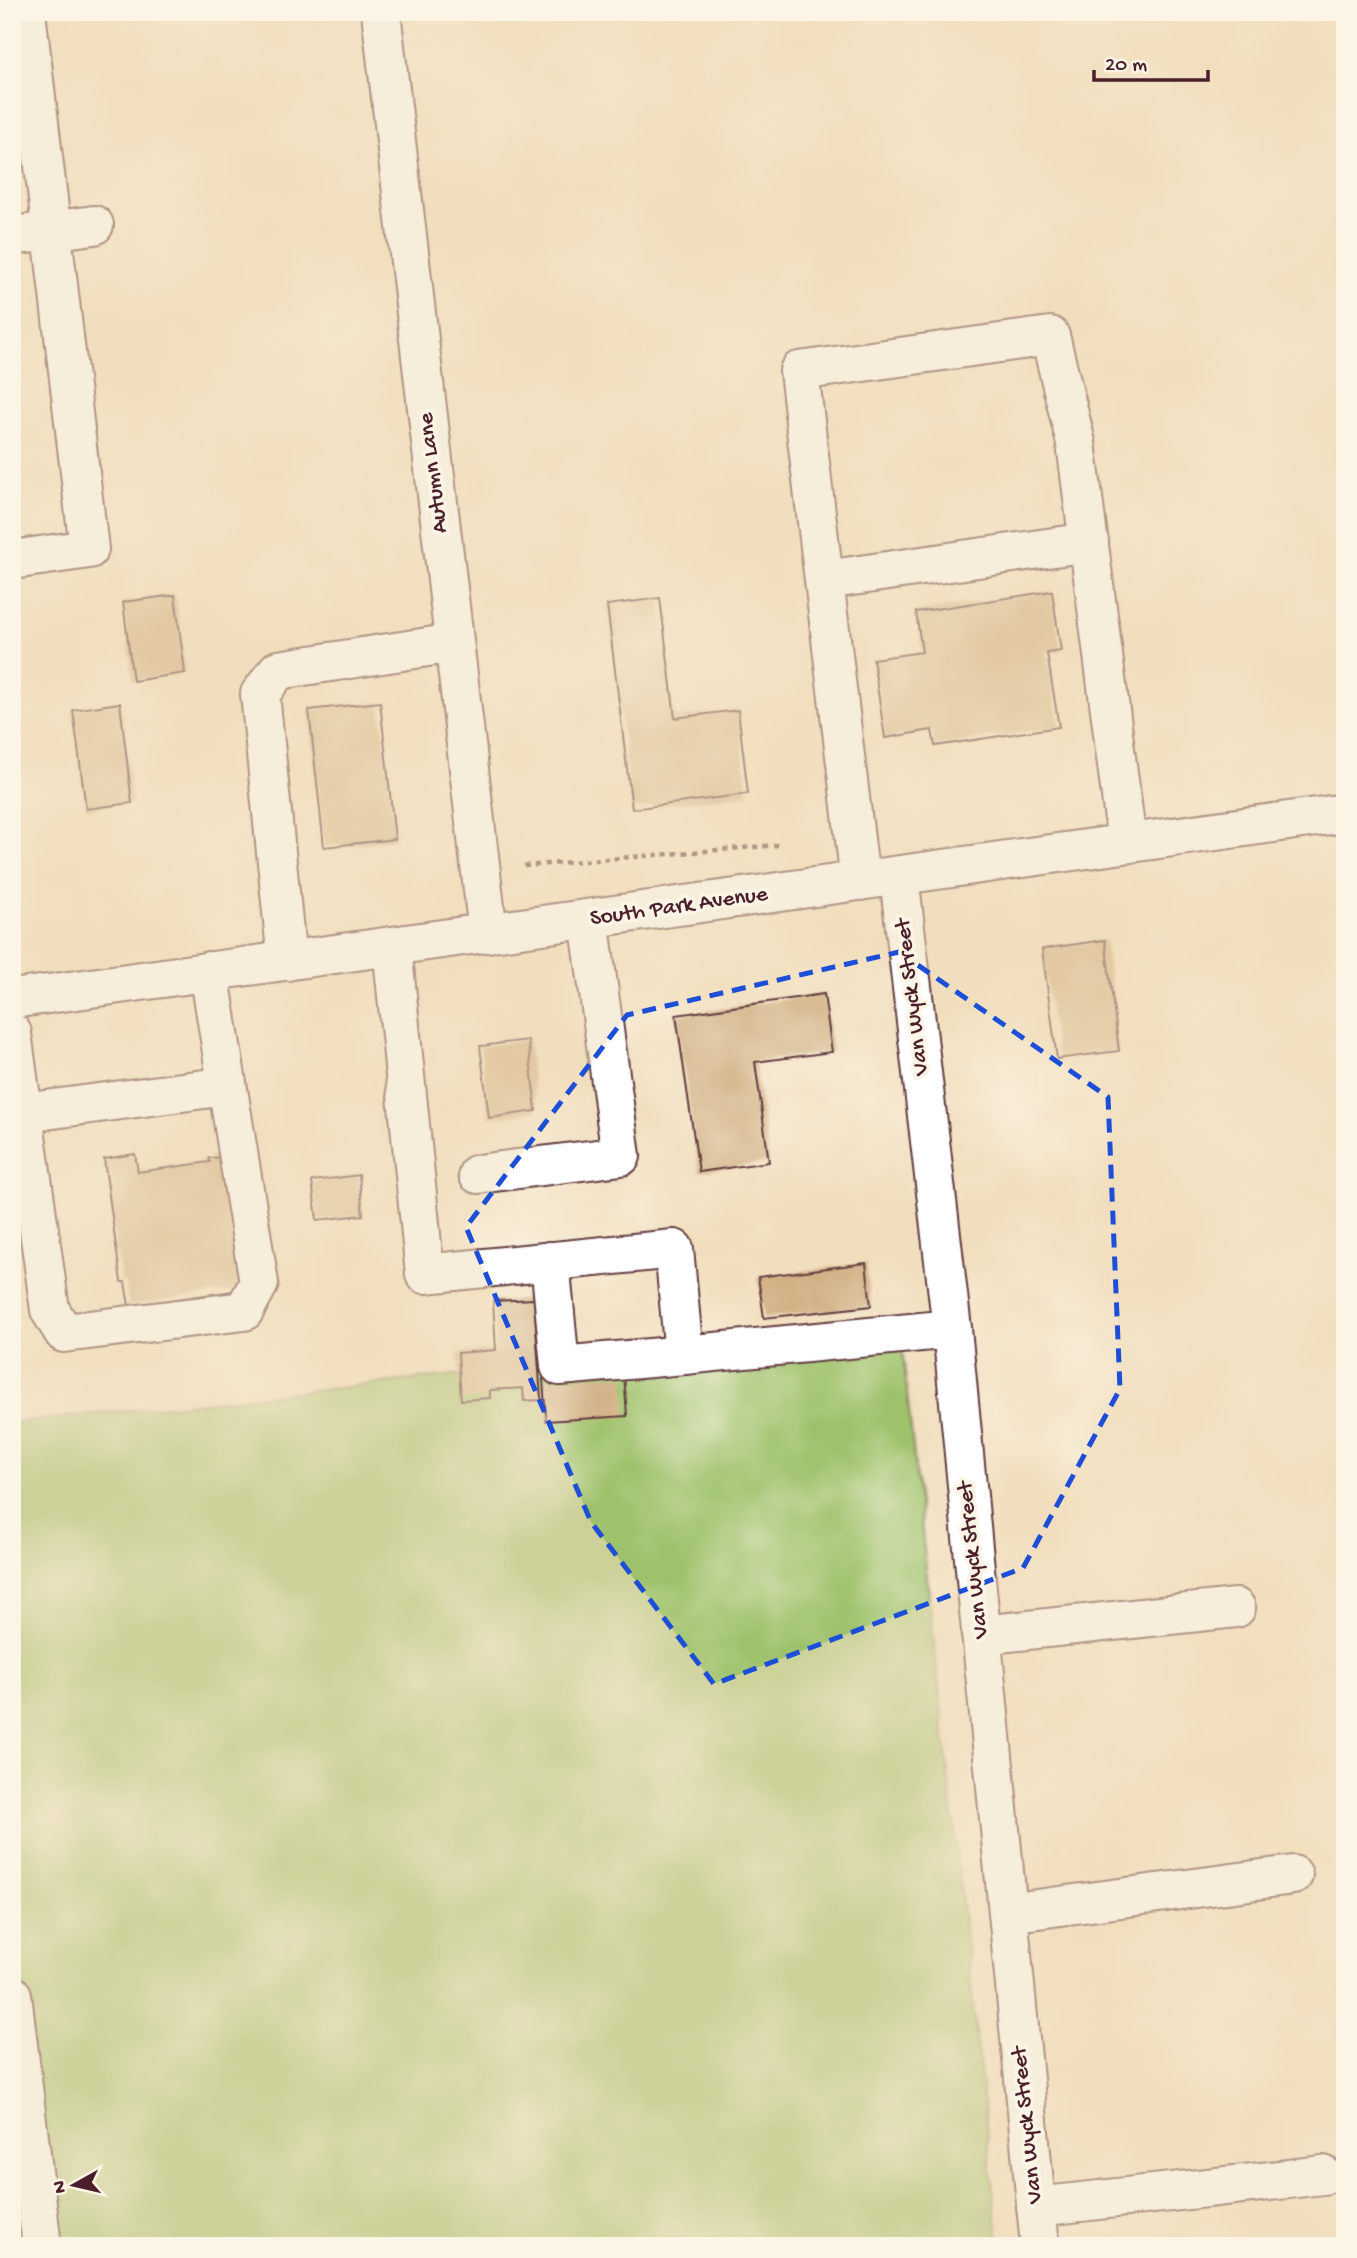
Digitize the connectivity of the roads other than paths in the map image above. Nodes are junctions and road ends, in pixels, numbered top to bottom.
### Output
1 (26, 12) edge
2 (381, 12) edge
3 (94, 225) dead end
4 (51, 231) junction
5 (12, 236) edge
6 (1089, 542) junction
7 (12, 560) edge
8 (825, 580) junction
9 (454, 643) junction
10 (1345, 813) edge
11 (1127, 843) junction
12 (899, 876) junction
13 (860, 881) junction
14 (589, 919) junction
15 (488, 933) junction
16 (392, 946) junction
17 (287, 961) junction
18 (209, 971) junction
19 (12, 999) edge
20 (12, 1033) edge
21 (228, 1086) junction
22 (23, 1112) junction
23 (478, 1174) dead end
24 (550, 1261) junction
25 (952, 1329) junction
26 (684, 1355) junction
27 (1236, 1608) dead end
28 (981, 1635) junction
29 (1293, 1875) dead end
30 (1008, 1913) junction
31 (12, 1995) edge
32 (1323, 2175) dead end
33 (1036, 2207) junction
34 (42, 2246) edge
35 (1040, 2246) edge

1 - 4 street
2 - 9 street, Autumn Lane
3 - 4 street
4 - 5 street
4 - 7 street
6 - 8 street
6 - 8 street
6 - 11 street
8 - 13 street
9 - 15 street, Autumn Lane
9 - 17 street
10 - 11 street, South Park Avenue
11 - 12 street, South Park Avenue
12 - 13 street, South Park Avenue
12 - 25 street, Van Wyck Street
13 - 14 street, South Park Avenue
14 - 15 street, South Park Avenue
14 - 23 street
15 - 16 street, South Park Avenue
16 - 17 street, South Park Avenue
16 - 24 street
17 - 18 street, South Park Avenue
18 - 19 street, South Park Avenue
18 - 21 street
20 - 22 street
21 - 22 street
21 - 22 street
24 - 26 street
24 - 26 street
25 - 26 street
25 - 28 street, Van Wyck Street
27 - 28 street
28 - 30 street, Van Wyck Street
29 - 30 street
30 - 33 street, Van Wyck Street
31 - 34 street
32 - 33 street
33 - 35 street, Van Wyck Street

